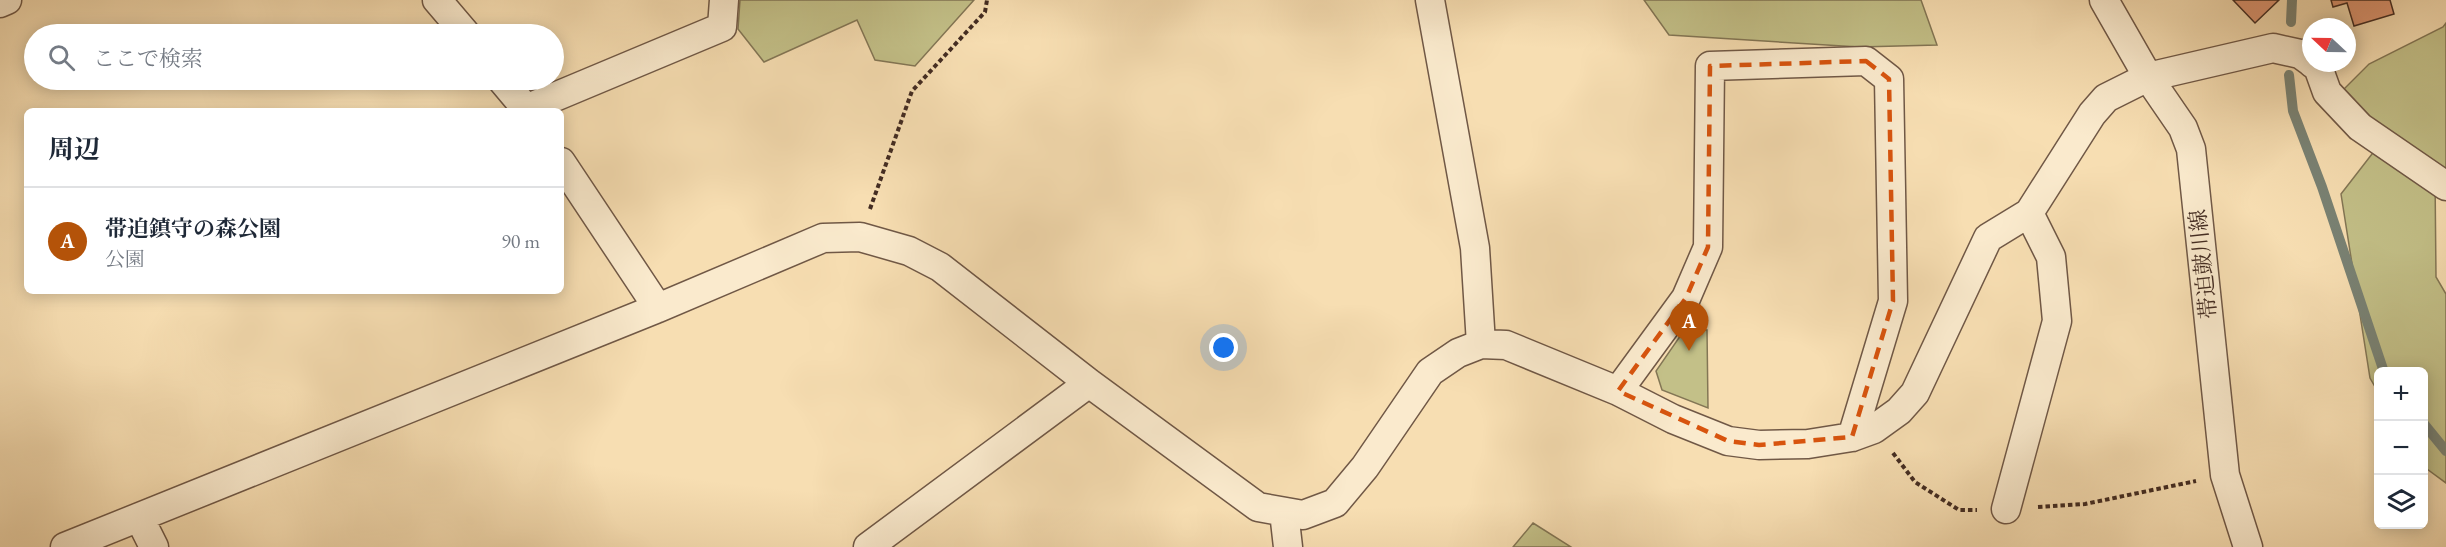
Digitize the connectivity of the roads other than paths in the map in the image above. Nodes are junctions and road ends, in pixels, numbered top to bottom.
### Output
1 (7, 0) edge
2 (437, 0) edge
3 (724, 0) edge
4 (1430, 0) edge
5 (2104, 0) edge
6 (0, 3) edge
7 (457, 24) edge
8 (2302, 56) edge
9 (2319, 72) edge
10 (2148, 77) junction
11 (510, 90) edge
12 (525, 108) edge
13 (532, 108) edge
14 (564, 167) edge
15 (2446, 186) edge
16 (2029, 213) junction
17 (658, 308) junction
18 (1481, 344) junction
19 (1089, 383) junction
20 (1618, 391) junction
21 (1852, 437) junction
22 (2006, 509) dead end
23 (1284, 513) junction
24 (139, 517) junction
25 (64, 547) edge
26 (154, 547) edge
27 (868, 547) edge
28 (1288, 547) edge
29 (2248, 547) edge

1 - 6 street
2 - 7 street
3 - 13 street
4 - 18 street
5 - 10 street, 帯迫皷川線
8 - 10 street
9 - 15 street
10 - 16 street
10 - 29 street, 帯迫皷川線
11 - 12 street
14 - 17 street
16 - 21 street
16 - 22 street
17 - 19 street
17 - 24 street
18 - 20 street
18 - 23 street
19 - 23 street
19 - 27 street
20 - 21 street
20 - 21 street
23 - 28 street
24 - 25 street
24 - 26 street

